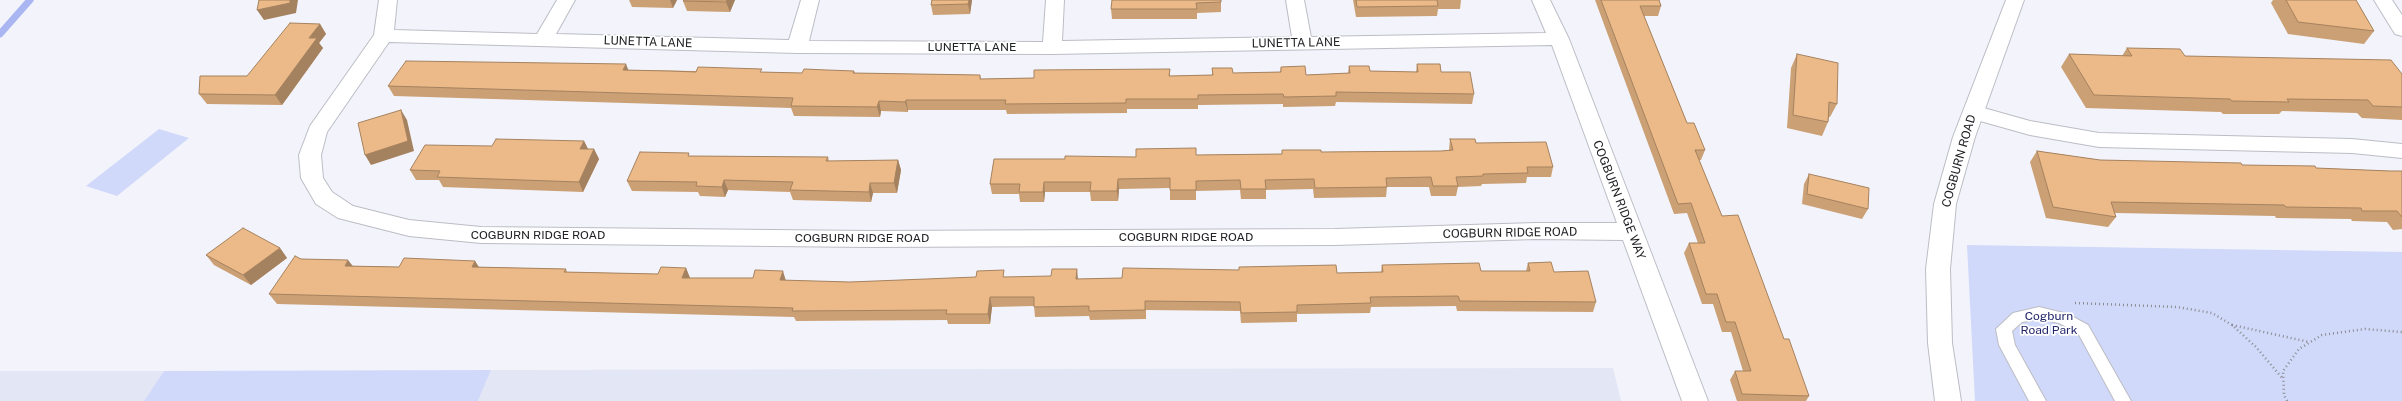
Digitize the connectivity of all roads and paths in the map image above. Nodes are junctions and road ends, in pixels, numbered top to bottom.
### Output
1 (388, 0) edge
2 (566, 0) edge
3 (810, 0) edge
4 (1055, 0) edge
5 (1294, 0) edge
6 (1542, 0) edge
7 (2014, 0) edge
8 (2383, 0) edge
9 (2402, 30) edge
10 (384, 36) junction
11 (544, 39) junction
12 (1559, 39) junction
13 (1302, 42) junction
14 (797, 47) junction
15 (1052, 48) junction
16 (1973, 112) junction
17 (2402, 151) edge
18 (1631, 232) junction
19 (2070, 302) dead end
20 (2232, 325) junction
21 (2402, 332) edge
22 (2310, 342) junction
23 (2283, 379) junction
24 (1695, 401) edge
25 (1948, 401) edge
26 (2038, 401) edge
27 (2123, 401) edge
28 (2287, 401) edge

1 - 10 street, COGBURN RIDGE ROAD
2 - 11 street
3 - 14 street
4 - 15 street
5 - 13 street
6 - 12 street, COGBURN RIDGE WAY
7 - 16 street, COGBURN ROAD
8 - 9 street
10 - 11 street, LUNETTA LANE
10 - 18 street, COGBURN RIDGE ROAD
11 - 14 street, LUNETTA LANE
12 - 13 street, LUNETTA LANE
12 - 18 street, COGBURN RIDGE WAY
13 - 15 street, LUNETTA LANE
14 - 15 street, LUNETTA LANE
16 - 17 street
16 - 25 street, COGBURN ROAD
18 - 24 street, COGBURN RIDGE WAY
19 - 20 path
20 - 22 path
20 - 23 path
21 - 22 path
22 - 23 path
23 - 28 path
26 - 27 lane

